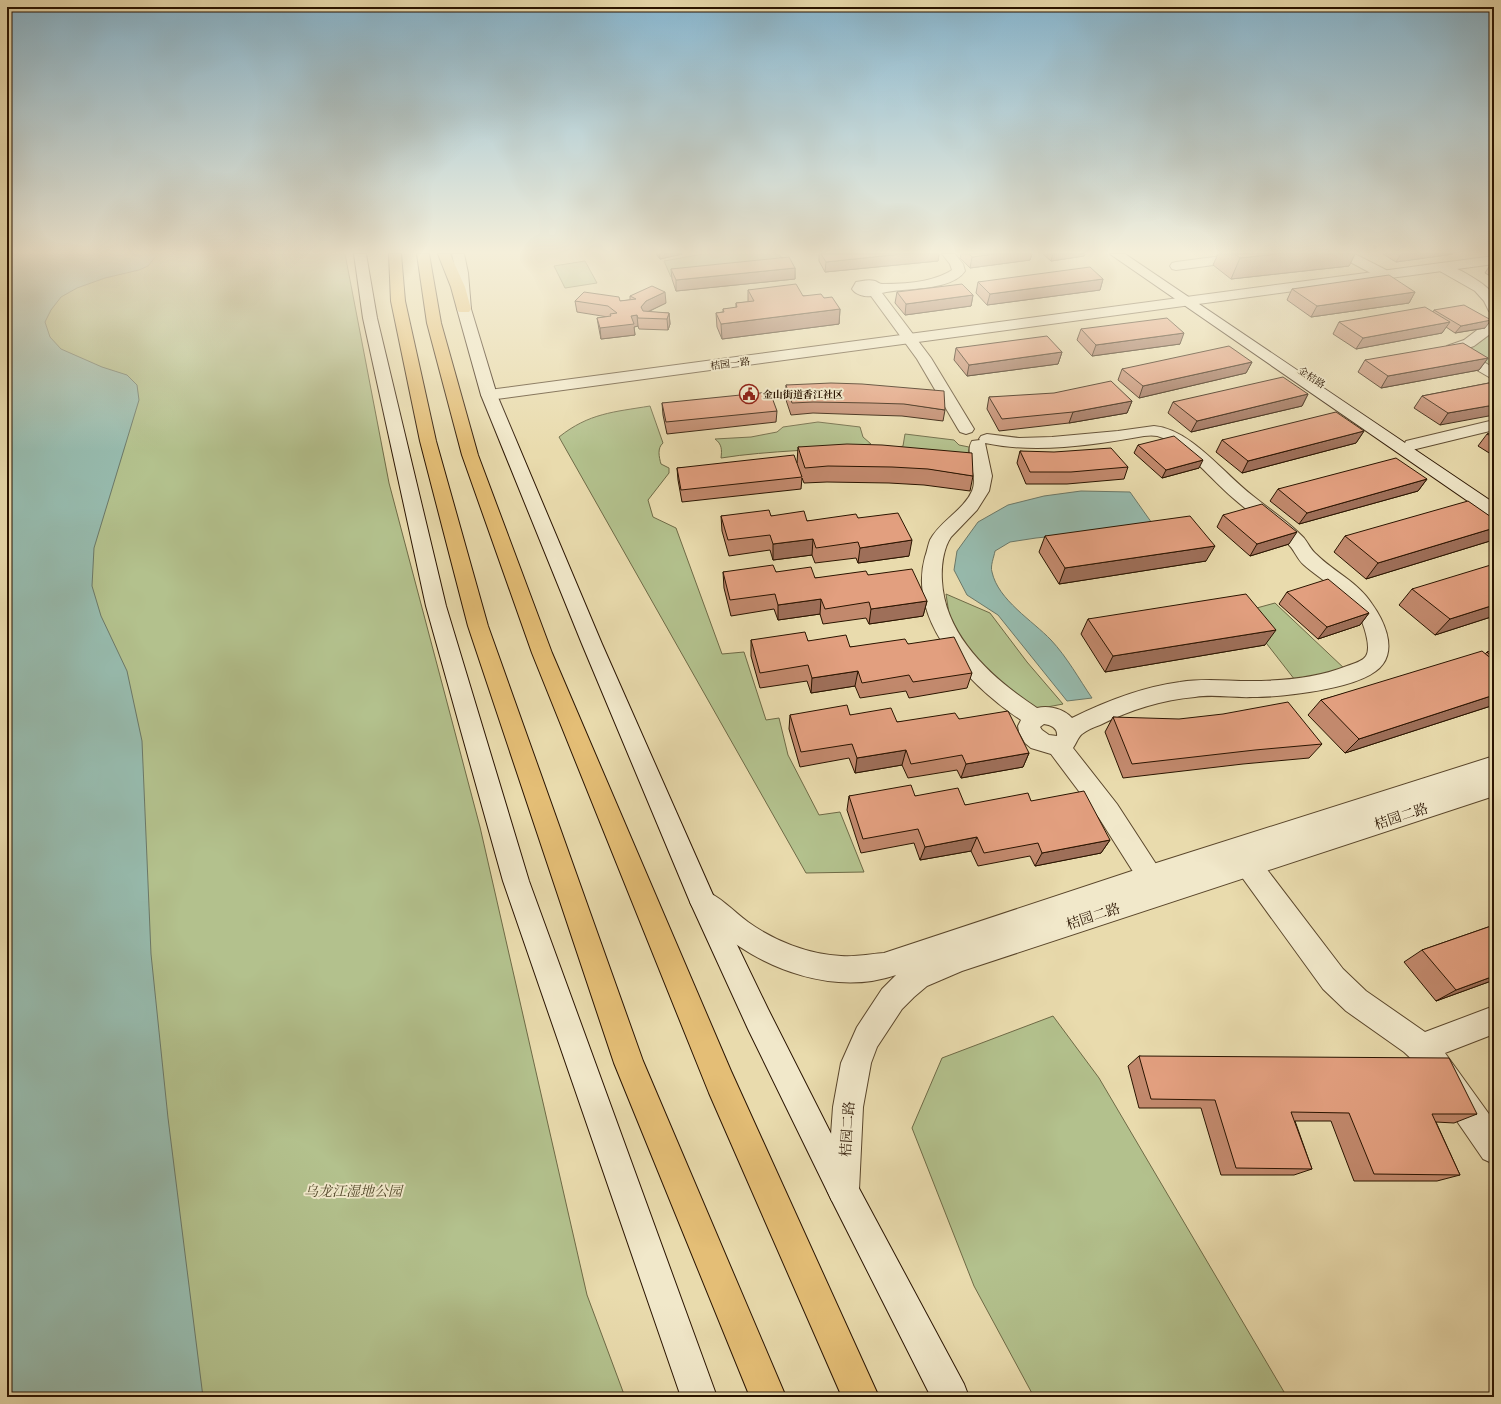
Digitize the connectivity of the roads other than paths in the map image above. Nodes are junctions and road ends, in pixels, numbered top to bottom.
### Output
1 (370, 320) edge
2 (402, 320) edge
3 (434, 320) edge
4 (467, 320) edge
5 (892, 320) edge
6 (1056, 320) edge
7 (1220, 320) edge
8 (1221, 320) edge
9 (1494, 324) edge
10 (905, 340) junction
11 (1494, 374) edge
12 (489, 395) junction
13 (1494, 425) edge
14 (983, 442) junction
15 (1412, 445) junction
16 (1494, 499) edge
17 (1494, 511) edge
18 (1063, 738) junction
19 (1494, 766) edge
20 (1494, 786) edge
21 (1242, 857) junction
22 (1156, 885) junction
23 (703, 902) junction
24 (1494, 1020) edge
25 (1421, 1048) junction
26 (1494, 1148) edge
27 (843, 1190) junction
28 (699, 1397) edge
29 (768, 1397) edge
30 (861, 1397) edge
31 (951, 1397) edge

1 - 28 street
2 - 29 highway
3 - 30 highway
4 - 12 street
5 - 10 street
6 - 10 street, 桔园一路
7 - 17 street
8 - 15 street, 金桔路
9 - 11 street
10 - 12 street, 桔园一路
10 - 14 street
12 - 23 street
13 - 15 street
14 - 18 street
14 - 18 street
15 - 16 street, 金桔路
18 - 22 street
19 - 21 street, 桔园二路
20 - 21 street, 桔园二路
21 - 22 street, 桔园二路
21 - 25 street
22 - 23 street, 桔园二路
22 - 27 street, 桔园二路
23 - 27 street
24 - 25 street
25 - 26 street
27 - 31 street

